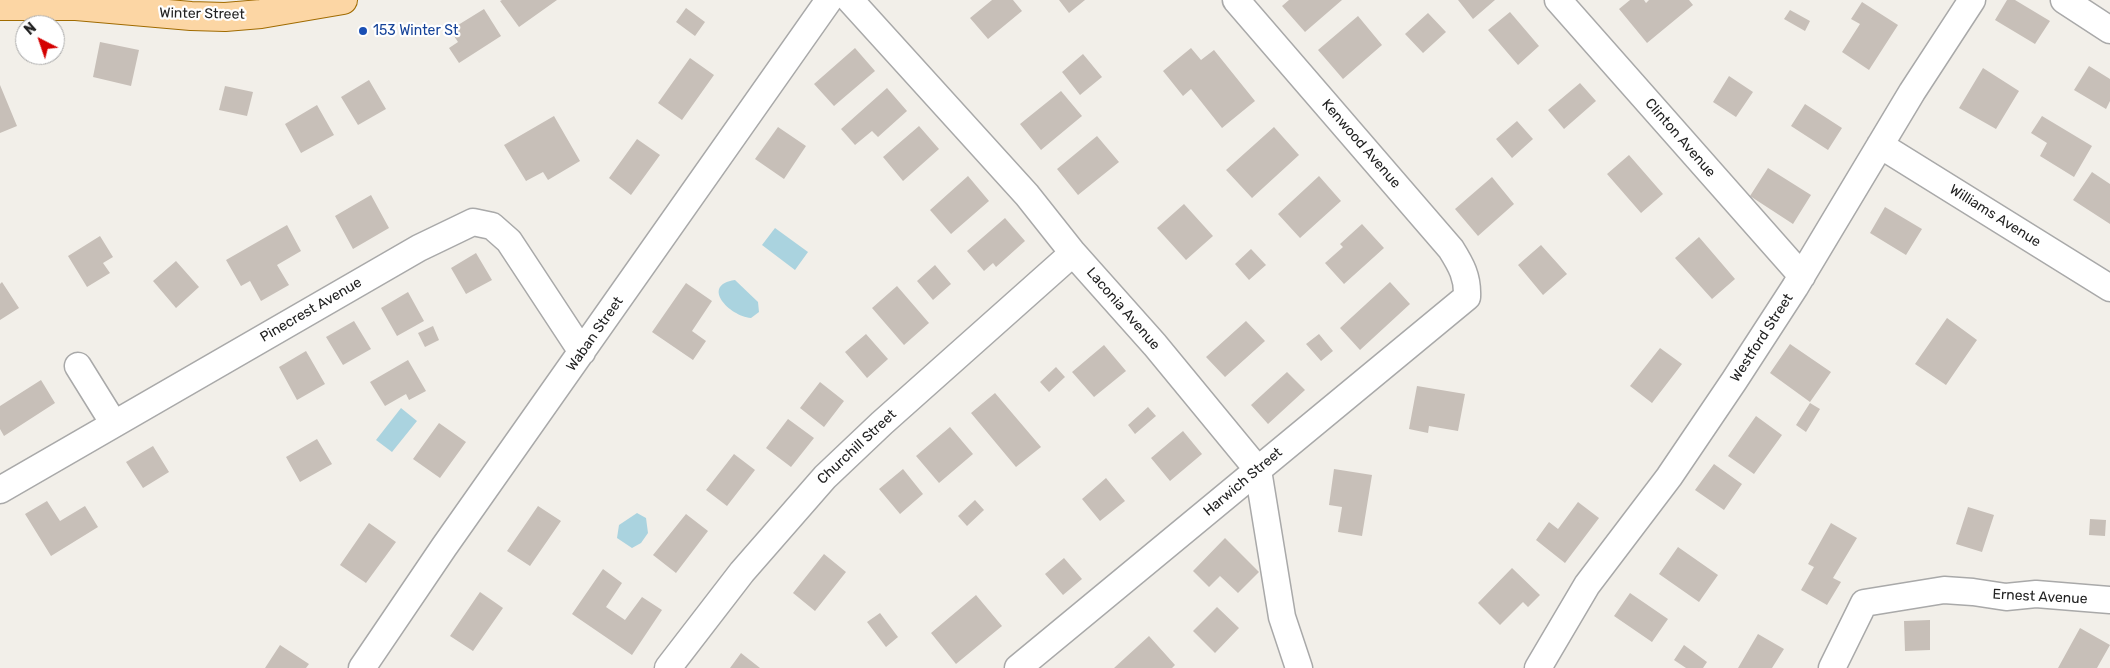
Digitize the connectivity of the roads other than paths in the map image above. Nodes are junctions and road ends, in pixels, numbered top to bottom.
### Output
1 (343, 0) edge
2 (829, 0) edge
3 (850, 0) edge
4 (1236, 0) edge
5 (1558, 0) edge
6 (1972, 0) edge
7 (2064, 0) edge
8 (0, 6) edge
9 (2110, 30) edge
10 (1880, 144) junction
11 (1073, 253) junction
12 (1802, 276) junction
13 (2110, 288) edge
14 (1467, 297) joint
15 (582, 352) junction
16 (78, 366) dead end
17 (114, 424) junction
18 (1258, 470) junction
19 (0, 490) edge
20 (2110, 600) edge
21 (362, 668) edge
22 (668, 668) edge
23 (1018, 668) edge
24 (1299, 668) edge
25 (1538, 668) edge
26 (1832, 668) edge

1 - 8 main road, Winter Street
2 - 15 street, Waban Street
3 - 11 street, Laconia Avenue
4 - 14 street, Kenwood Avenue
5 - 12 street, Clinton Avenue
6 - 10 street, Westford Street
7 - 9 street
10 - 12 street, Westford Street
10 - 13 street, Williams Avenue
11 - 18 street, Laconia Avenue
11 - 22 street, Churchill Street
12 - 25 street, Westford Street
14 - 18 street, Harwich Street
15 - 17 street, Pinecrest Avenue
15 - 21 street, Waban Street
16 - 17 street
17 - 19 street, Pinecrest Avenue
18 - 23 street, Harwich Street
18 - 24 street
20 - 26 street, Ernest Avenue

